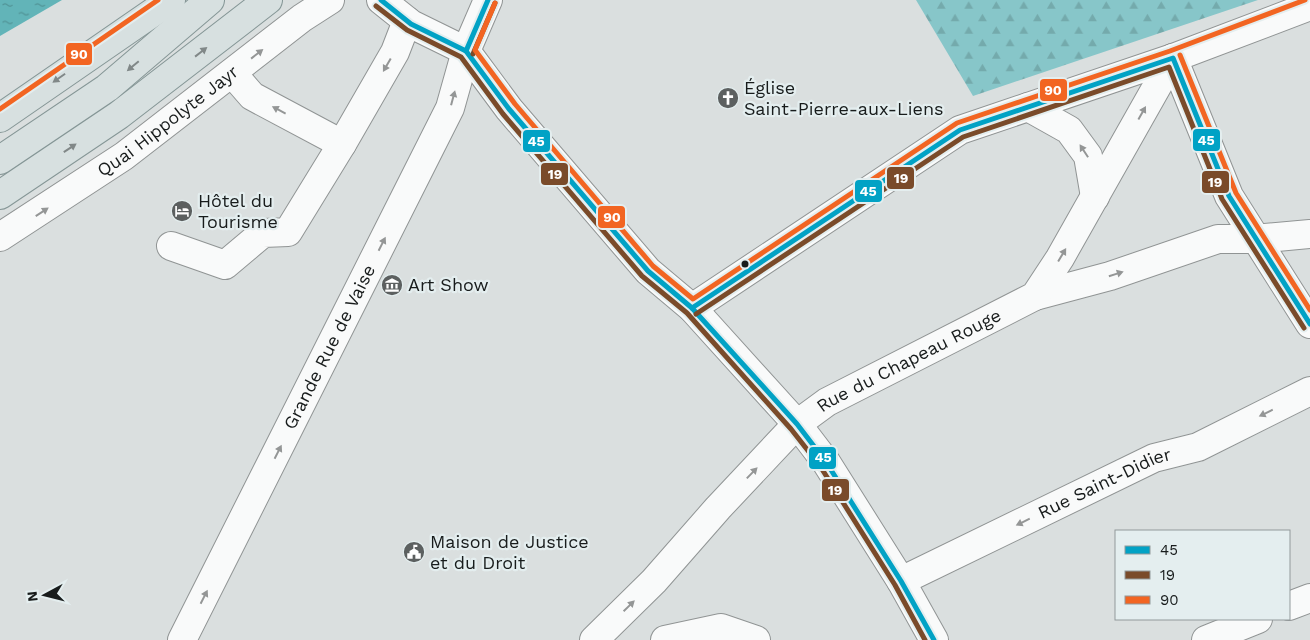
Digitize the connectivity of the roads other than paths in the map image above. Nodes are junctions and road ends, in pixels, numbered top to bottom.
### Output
1 (171, 0) edge
2 (210, 0) edge
3 (268, 0) edge
4 (330, 0) edge
5 (381, 0) edge
6 (488, 0) edge
7 (1310, 6) edge
8 (407, 21) junction
9 (466, 51) junction
10 (1173, 58) junction
11 (232, 73) junction
12 (1028, 107) junction
13 (0, 118) edge
14 (342, 144) junction
15 (0, 160) edge
16 (0, 194) edge
17 (1095, 197) junction
18 (1310, 234) edge
19 (0, 237) edge
20 (1254, 239) junction
21 (171, 246) dead end
22 (1035, 296) junction
23 (692, 308) junction
24 (1310, 324) edge
25 (1310, 391) edge
26 (797, 424) junction
27 (901, 581) junction
28 (1310, 598) edge
29 (1290, 606) edge
30 (1256, 620) edge
31 (182, 640) edge
32 (594, 640) edge
33 (665, 640) edge
34 (756, 640) edge
35 (934, 640) edge
36 (1206, 640) edge

1 -> 13 main road
2 -> 15 main road
16 -> 3 main road, Quai Hippolyte Jayr
11 -> 4 street, Quai Hippolyte Jayr
5 - 8 street
6 - 9 street, Grande Rue de Vaise
7 - 10 street
8 - 9 street
8 -> 14 street
9 - 23 street
31 -> 9 street, Grande Rue de Vaise
10 - 12 street
17 -> 10 street
10 - 20 street
14 -> 11 street
19 -> 11 street, Quai Hippolyte Jayr
17 -> 12 street
12 - 23 street
14 - 21 street
22 -> 17 street
18 - 20 street, Rue du Chapeau Rouge
22 -> 20 street, Rue du Chapeau Rouge
20 - 24 street
22 - 26 street, Rue du Chapeau Rouge
23 - 26 street
25 -> 27 street, Rue Saint-Didier
26 - 27 street
32 -> 26 street, Rue du Chapeau Rouge
27 - 35 street
28 - 29 street
30 - 36 street
33 - 34 street

